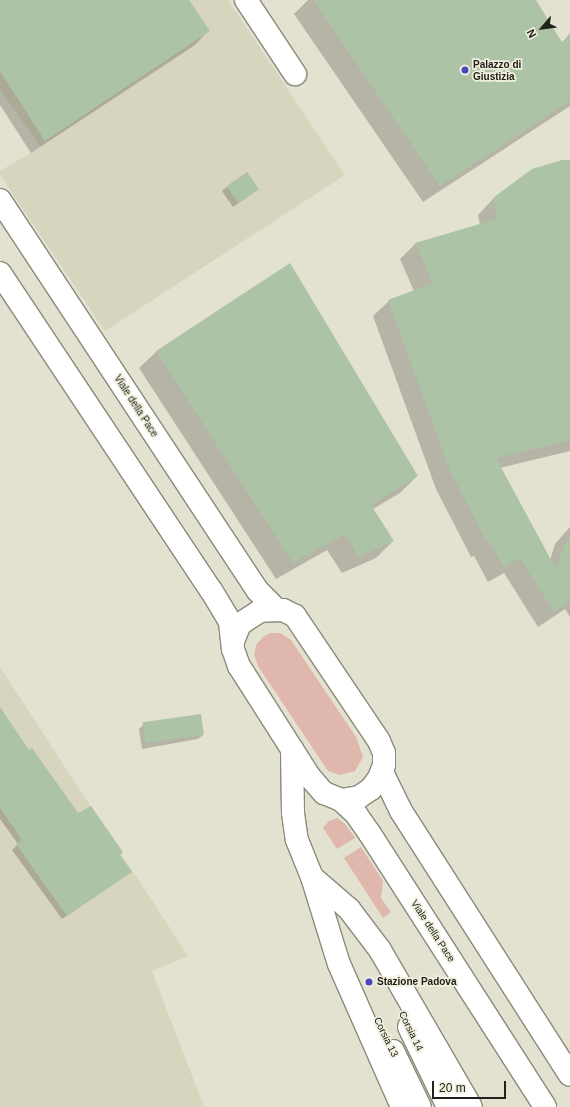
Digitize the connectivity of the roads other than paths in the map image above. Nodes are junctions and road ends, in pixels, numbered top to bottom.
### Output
1 (246, 0) edge
2 (295, 74) dead end
3 (0, 200) edge
4 (0, 274) edge
5 (276, 609) junction
6 (233, 641) junction
7 (292, 748) junction
8 (382, 772) junction
9 (338, 800) junction
10 (293, 813) junction
11 (312, 877) junction
12 (363, 925) junction
13 (332, 939) junction
14 (570, 1075) edge
15 (402, 1107) edge
16 (420, 1107) edge
17 (448, 1107) edge
18 (471, 1107) edge
19 (545, 1107) edge

1 - 2 street
3 - 5 street, Viale della Pace
4 - 6 street, Viale della Pace
5 - 6 street
5 - 8 street, Viale della Pace
6 - 7 street, Viale della Pace
7 - 9 street, Viale della Pace
7 - 10 street
8 - 9 street, Viale della Pace
8 - 14 street
9 - 10 street
9 - 19 street, Viale della Pace
10 - 11 street
11 - 12 street
11 - 13 street
12 - 17 street, Corsia 14
12 - 18 street
13 - 15 street
13 - 16 street, Corsia 13

